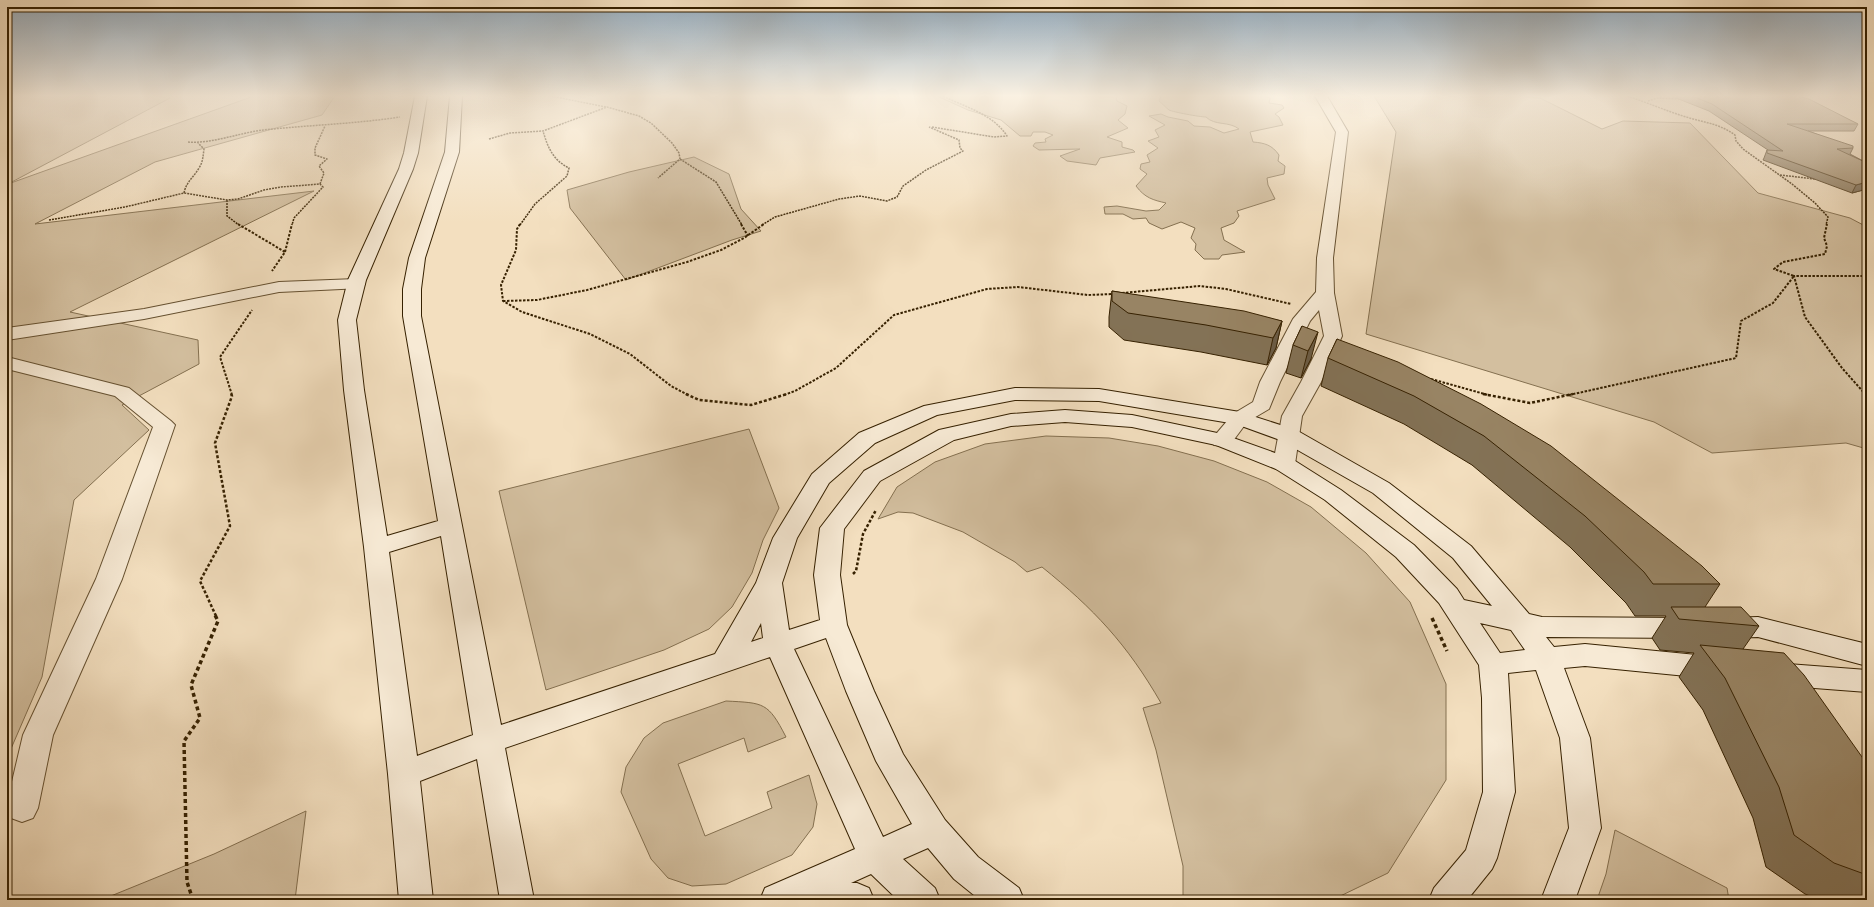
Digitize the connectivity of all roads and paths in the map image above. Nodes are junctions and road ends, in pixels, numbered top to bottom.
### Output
1 (219, 138) edge
2 (319, 138) edge
3 (414, 138) edge
4 (453, 138) edge
5 (545, 138) edge
6 (667, 138) edge
7 (955, 138) edge
8 (1341, 138) edge
9 (1736, 138) edge
10 (188, 142) dead end
11 (198, 143) junction
12 (680, 159) junction
13 (1780, 175) junction
14 (658, 178) dead end
15 (1820, 179) edge
16 (320, 184) junction
17 (184, 193) junction
18 (227, 200) junction
19 (49, 220) dead end
20 (748, 236) junction
21 (285, 252) junction
22 (1794, 276) junction
23 (1867, 276) edge
24 (356, 284) junction
25 (257, 290) junction
26 (1325, 293) junction
27 (503, 301) junction
28 (1312, 308) junction
29 (7, 334) edge
30 (7, 363) edge
31 (1424, 377) edge
32 (1867, 396) edge
33 (1240, 418) junction
34 (1288, 435) junction
35 (1222, 440) junction
36 (1284, 464) junction
37 (876, 509) dead end
38 (451, 525) junction
39 (376, 547) junction
40 (769, 583) junction
41 (1458, 608) junction
42 (1431, 614) dead end
43 (833, 615) junction
44 (1520, 622) junction
45 (778, 644) junction
46 (1447, 651) dead end
47 (1867, 655) edge
48 (1546, 658) junction
49 (725, 662) junction
50 (1493, 664) junction
51 (1867, 681) edge
52 (490, 741) junction
53 (404, 774) junction
54 (22, 808) dead end
55 (934, 830) junction
56 (875, 856) junction
57 (781, 898) edge
58 (193, 900) edge
59 (416, 900) edge
60 (517, 900) edge
61 (857, 900) edge
62 (924, 900) edge
63 (1007, 900) edge
64 (1446, 900) edge
65 (1558, 900) edge

1 - 11 path
2 - 16 path
3 - 24 main road
4 - 38 main road
5 - 27 path
6 - 12 path
7 - 20 path
8 - 26 main road
9 - 13 path
10 - 11 path
11 - 17 path
12 - 14 path
12 - 20 path
13 - 15 path
13 - 22 path
16 - 18 path
16 - 21 path
17 - 18 path
17 - 19 path
18 - 21 path
20 - 27 path
21 - 25 path
22 - 23 path
22 - 31 path
22 - 32 path
24 - 25 main road
24 - 39 main road
25 - 29 main road
25 - 58 path
26 - 28 main road
26 - 34 main road
27 - 28 path
28 - 33 main road
30 - 54 main road
33 - 34 main road
33 - 35 main road
33 - 40 main road
34 - 36 main road
34 - 44 main road
35 - 36 main road
35 - 43 main road
36 - 41 main road
37 - 43 path
38 - 39 main road
38 - 52 main road
39 - 53 main road
40 - 45 main road
40 - 49 main road
41 - 44 main road
41 - 50 main road
42 - 46 path
43 - 45 main road
43 - 55 main road
44 - 47 main road
44 - 48 main road
45 - 49 main road
45 - 56 main road
48 - 50 main road
48 - 51 main road
48 - 65 main road
49 - 52 main road
50 - 64 main road
52 - 53 main road
52 - 60 main road
53 - 59 main road
55 - 56 main road
55 - 63 main road
56 - 57 main road
56 - 62 main road
57 - 61 main road

